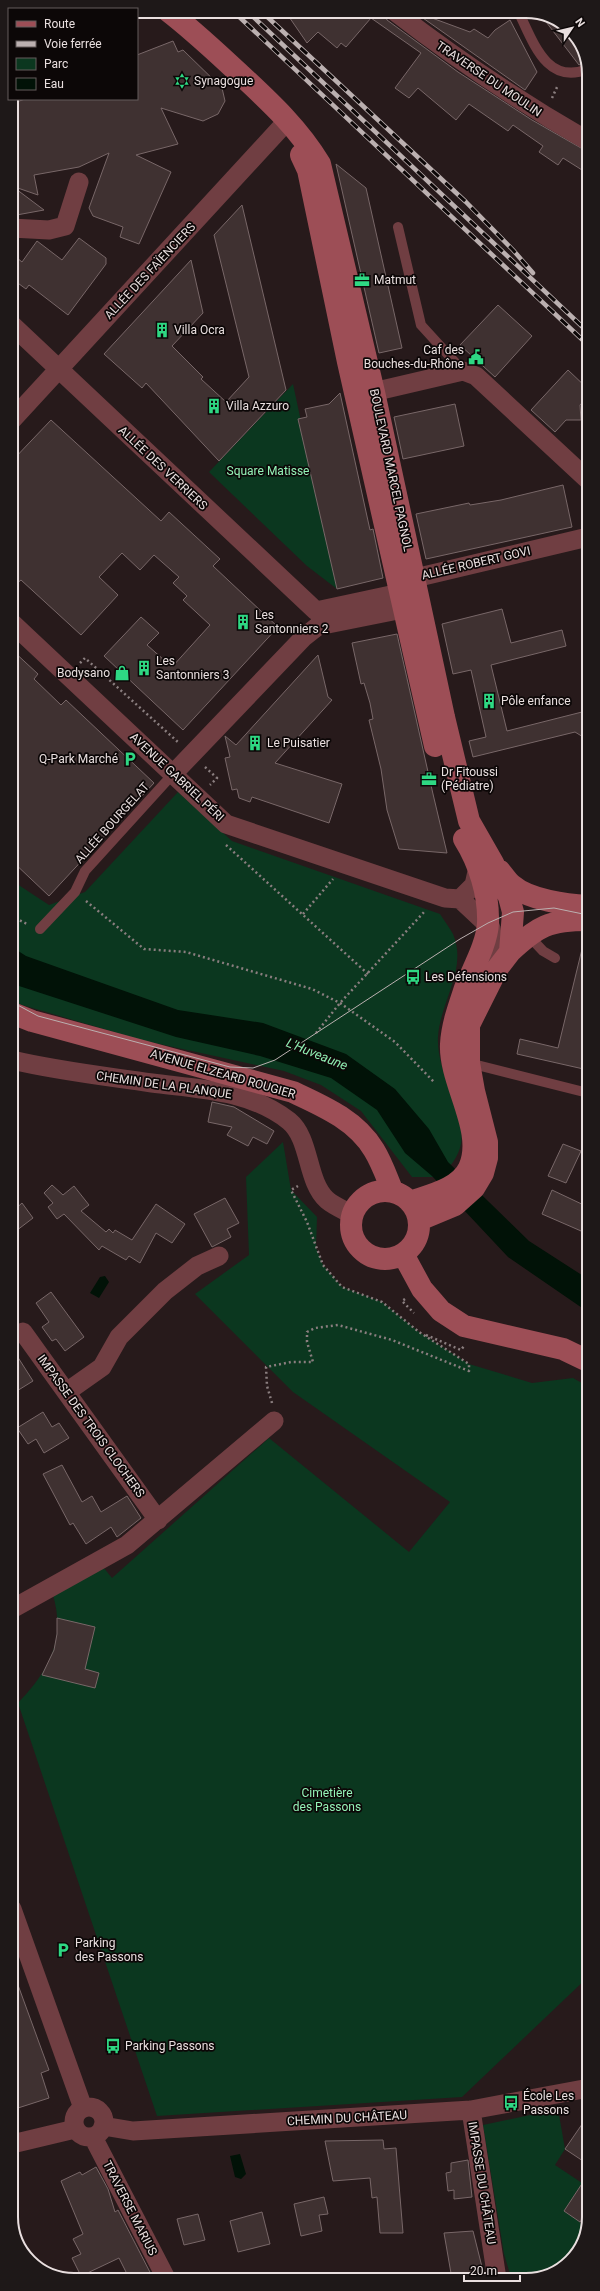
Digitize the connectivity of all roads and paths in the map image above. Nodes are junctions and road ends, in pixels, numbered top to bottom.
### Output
1 (170, 18) edge
2 (177, 18) edge
3 (403, 18) edge
4 (521, 18) edge
5 (556, 70) junction
6 (582, 71) edge
7 (537, 112) junction
8 (285, 124) junction
9 (582, 138) edge
10 (79, 182) dead end
11 (398, 227) dead end
12 (18, 228) edge
13 (18, 331) edge
14 (59, 369) junction
15 (463, 370) junction
16 (365, 394) junction
17 (18, 413) edge
18 (582, 474) edge
19 (582, 539) edge
20 (409, 593) junction
21 (317, 618) junction
22 (18, 629) edge
23 (74, 669) dead end
24 (185, 748) dead end
25 (202, 764) dead end
26 (173, 774) junction
27 (208, 787) dead end
28 (222, 841) dead end
29 (342, 863) junction
30 (485, 872) junction
31 (75, 892) junction
32 (544, 900) junction
33 (445, 901) junction
34 (582, 901) edge
35 (566, 905) junction
36 (582, 906) edge
37 (303, 914) junction
38 (499, 920) junction
39 (582, 921) edge
40 (40, 929) dead end
41 (536, 930) junction
42 (508, 955) junction
43 (554, 958) dead end
44 (368, 974) junction
45 (340, 1003) junction
46 (479, 1004) junction
47 (18, 1015) edge
48 (316, 1033) dead end
49 (18, 1062) edge
50 (469, 1063) junction
51 (437, 1085) dead end
52 (582, 1091) edge
53 (480, 1156) junction
54 (303, 1192) dead end
55 (407, 1205) junction
56 (352, 1215) junction
57 (403, 1254) junction
58 (219, 1256) dead end
59 (23, 1332) dead end
60 (582, 1358) edge
61 (68, 1392) junction
62 (274, 1421) joint
63 (158, 1520) junction
64 (18, 1606) edge
65 (18, 1926) edge
66 (582, 2089) edge
67 (83, 2108) junction
68 (471, 2110) junction
69 (75, 2129) junction
70 (98, 2132) junction
71 (18, 2143) edge
72 (164, 2273) edge
73 (496, 2273) edge

1 - 8 main road, BOULEVARD MARCEL PAGNOL
2 - 8 main road, BOULEVARD MARCEL PAGNOL
3 - 7 street, TRAVERSE DU MOULIN
4 - 5 lane
5 - 6 lane
5 - 7 path
7 - 9 street, TRAVERSE DU MOULIN
8 - 14 street, ALLÉE DES FAÏENCIERS
8 - 16 main road, BOULEVARD MARCEL PAGNOL
10 - 12 street
11 - 15 lane
13 - 14 street, ALLÉE DES VERRIERS
14 - 17 street, ALLÉE DES FAÏENCIERS
14 - 21 street, ALLÉE DES VERRIERS
15 - 16 street
15 - 18 street
16 - 20 main road, BOULEVARD MARCEL PAGNOL
19 - 20 street, ALLÉE ROBERT GOVI
20 - 21 street, ALLÉE ROBERT GOVI
20 - 30 main road, BOULEVARD MARCEL PAGNOL
21 - 26 street, ALLÉE ROBERT GOVI
22 - 26 street, AVENUE GABRIEL PÉRI
23 - 24 path
25 - 27 path
26 - 29 street, AVENUE GABRIEL PÉRI
26 - 31 lane, ALLÉE BOURGELAT
28 - 37 path
29 - 33 street, AVENUE GABRIEL PÉRI
29 - 37 path
30 - 32 main road
30 - 33 street
30 - 38 main road, BOULEVARD MARCEL PAGNOL
30 - 38 main road, BOULEVARD MARCEL PAGNOL
31 - 40 lane, ALLÉE BOURGELAT
31 - 45 path
32 - 35 main road
32 - 38 main road
33 - 38 street
33 - 44 path
34 - 35 street
35 - 36 main road
37 - 44 path
38 - 41 main road
38 - 42 main road, BOULEVARD MARCEL PAGNOL
38 - 46 street
38 - 53 main road
39 - 41 main road
41 - 42 main road
41 - 43 lane
42 - 46 main road
44 - 45 path
45 - 48 path
45 - 51 path
46 - 50 main road
47 - 55 main road, AVENUE ELZEARD ROUGIER
49 - 56 street, CHEMIN DE LA PLANQUE
50 - 52 lane
50 - 53 main road
53 - 55 main road
54 - 62 path
55 - 56 main road
55 - 57 main road
56 - 57 main road
57 - 60 main road
58 - 61 street
59 - 61 street, IMPASSE DES TROIS CLOCHERS
61 - 63 street, IMPASSE DES TROIS CLOCHERS
62 - 63 street
63 - 64 street
65 - 67 street
66 - 68 street, CHEMIN DU CHÂTEAU
67 - 69 street
67 - 70 street
68 - 70 street, CHEMIN DU CHÂTEAU
68 - 73 street, IMPASSE DU CHÂTEAU
69 - 70 street
69 - 71 street
70 - 72 street, TRAVERSE MARIUS

